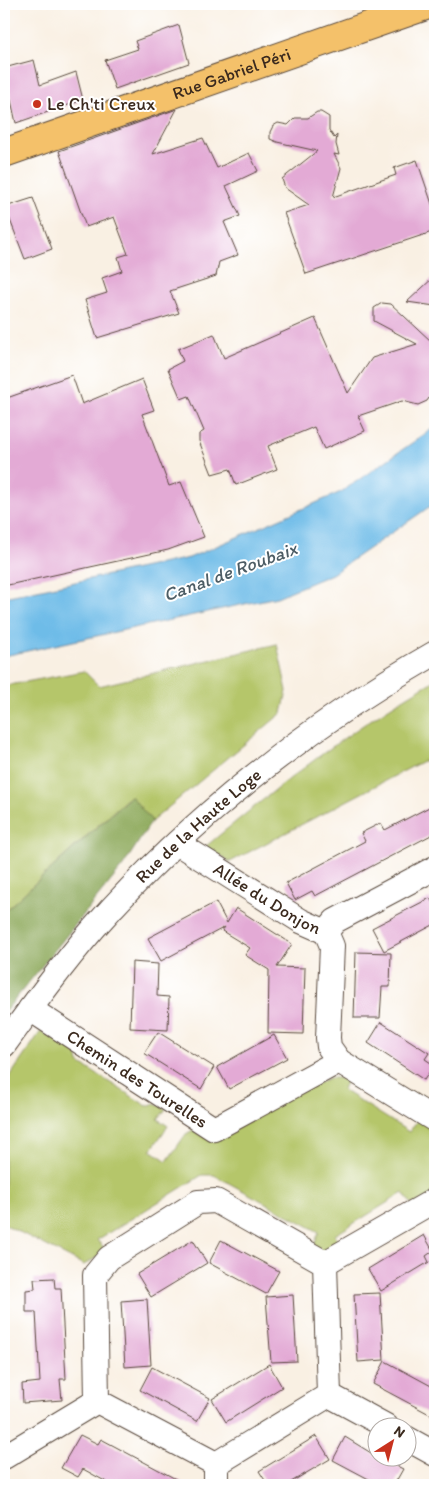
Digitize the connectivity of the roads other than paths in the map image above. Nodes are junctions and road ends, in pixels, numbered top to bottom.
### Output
1 (431, 4) edge
2 (4, 153) edge
3 (435, 653) edge
4 (177, 844) junction
5 (435, 868) edge
6 (326, 932) junction
7 (30, 1009) junction
8 (4, 1045) edge
9 (339, 1061) junction
10 (435, 1120) edge
11 (435, 1200) edge
12 (325, 1263) junction
13 (329, 1395) junction
14 (97, 1401) junction
15 (368, 1416) edge
16 (416, 1444) edge
17 (435, 1454) edge
18 (4, 1457) edge
19 (216, 1475) edge

1 - 2 main road, Rue Gabriel Péri
3 - 4 street, Rue de la Haute Loge
4 - 6 street, Allée du Donjon
4 - 7 street, Rue de la Haute Loge
5 - 6 street, Allée du Donjon
6 - 9 street
7 - 8 street, Rue de la Haute Loge
7 - 9 street, Chemin des Tourelles
9 - 10 street
11 - 12 street
12 - 13 street
12 - 14 street
13 - 15 street
13 - 19 street
14 - 18 street
14 - 19 street
16 - 17 street

